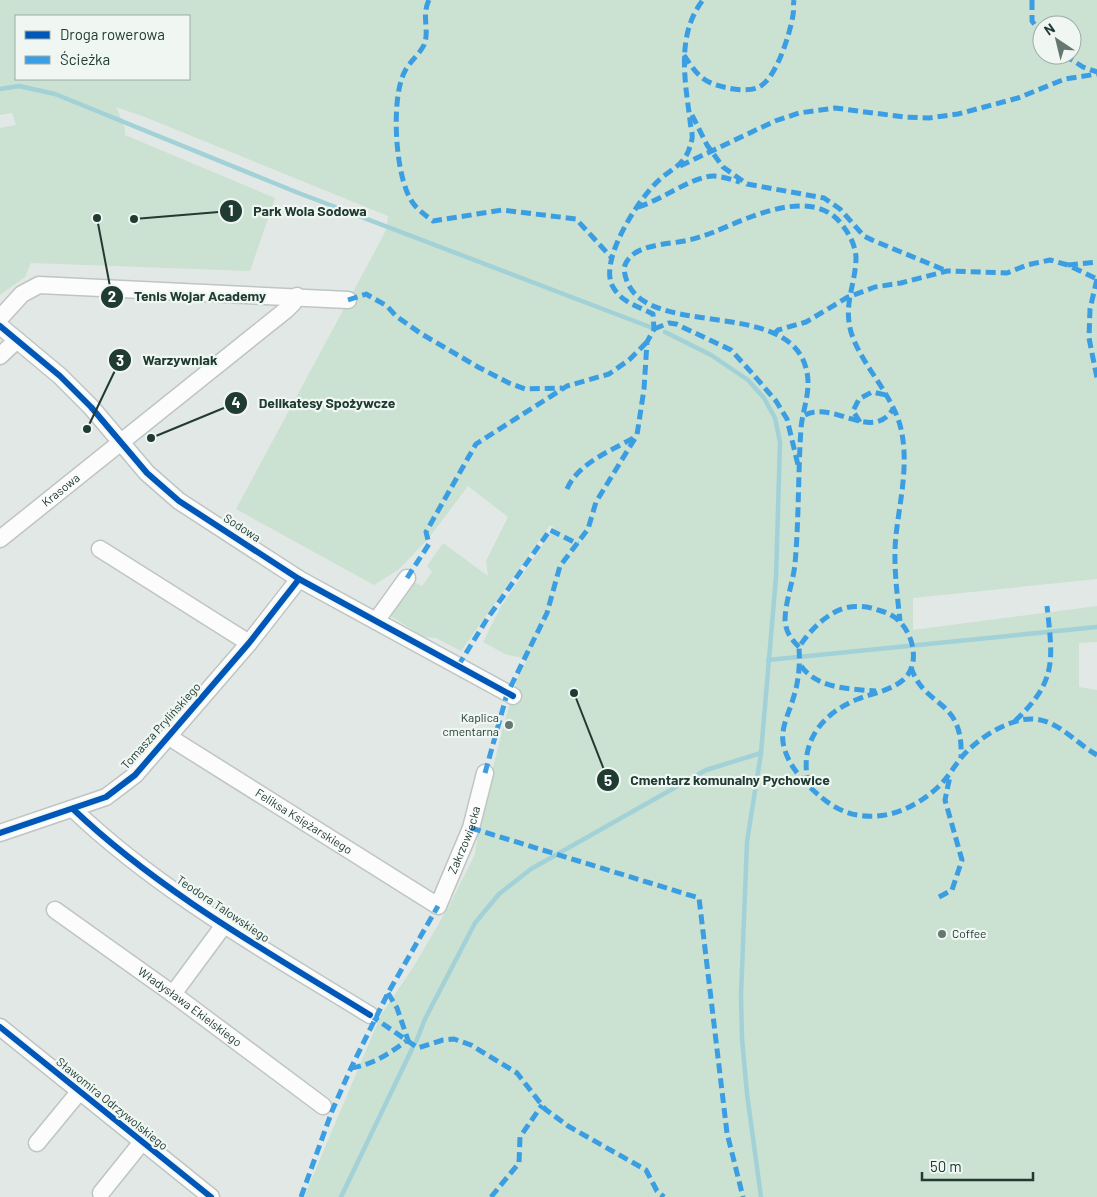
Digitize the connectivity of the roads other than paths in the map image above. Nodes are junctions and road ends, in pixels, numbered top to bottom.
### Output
1 (297, 296) junction
2 (348, 300) dead end
3 (0, 318) edge
4 (0, 326) edge
5 (17, 340) junction
6 (0, 356) edge
7 (120, 441) junction
8 (0, 539) edge
9 (100, 549) dead end
10 (407, 578) dead end
11 (299, 579) junction
12 (376, 621) junction
13 (248, 643) junction
14 (513, 696) dead end
15 (169, 737) junction
16 (485, 773) dead end
17 (73, 809) junction
18 (0, 832) edge
19 (438, 906) joint
20 (55, 910) dead end
21 (224, 925) junction
22 (173, 994) junction
23 (370, 1015) dead end
24 (0, 1027) edge
25 (79, 1092) junction
26 (323, 1106) dead end
27 (142, 1142) junction
28 (38, 1143) dead end
29 (101, 1193) dead end
30 (210, 1197) edge

1 - 2 street
1 - 3 street
1 - 7 street, Krasowa
4 - 5 street, Sodowa
5 - 6 street
5 - 7 street, Sodowa
7 - 8 street, Krasowa
7 - 11 street, Sodowa
9 - 13 street
10 - 12 street
11 - 12 street, Sodowa
11 - 13 street, Tomasza Prylińskiego
12 - 14 street, Sodowa
13 - 15 street, Tomasza Prylińskiego
15 - 17 street, Tomasza Prylińskiego
15 - 19 street, Feliksa Księżarskiego
16 - 19 street, Zakrzowiecka
17 - 18 street, Tomasza Prylińskiego
17 - 21 street, Teodora Talowskiego
20 - 22 street, Władysława Ekielskiego
21 - 22 street
21 - 23 street, Teodora Talowskiego
22 - 26 street, Władysława Ekielskiego
24 - 25 street, Sławomira Odrzywolskiego
25 - 27 street, Sławomira Odrzywolskiego
25 - 28 street
27 - 29 street
27 - 30 street, Sławomira Odrzywolskiego

